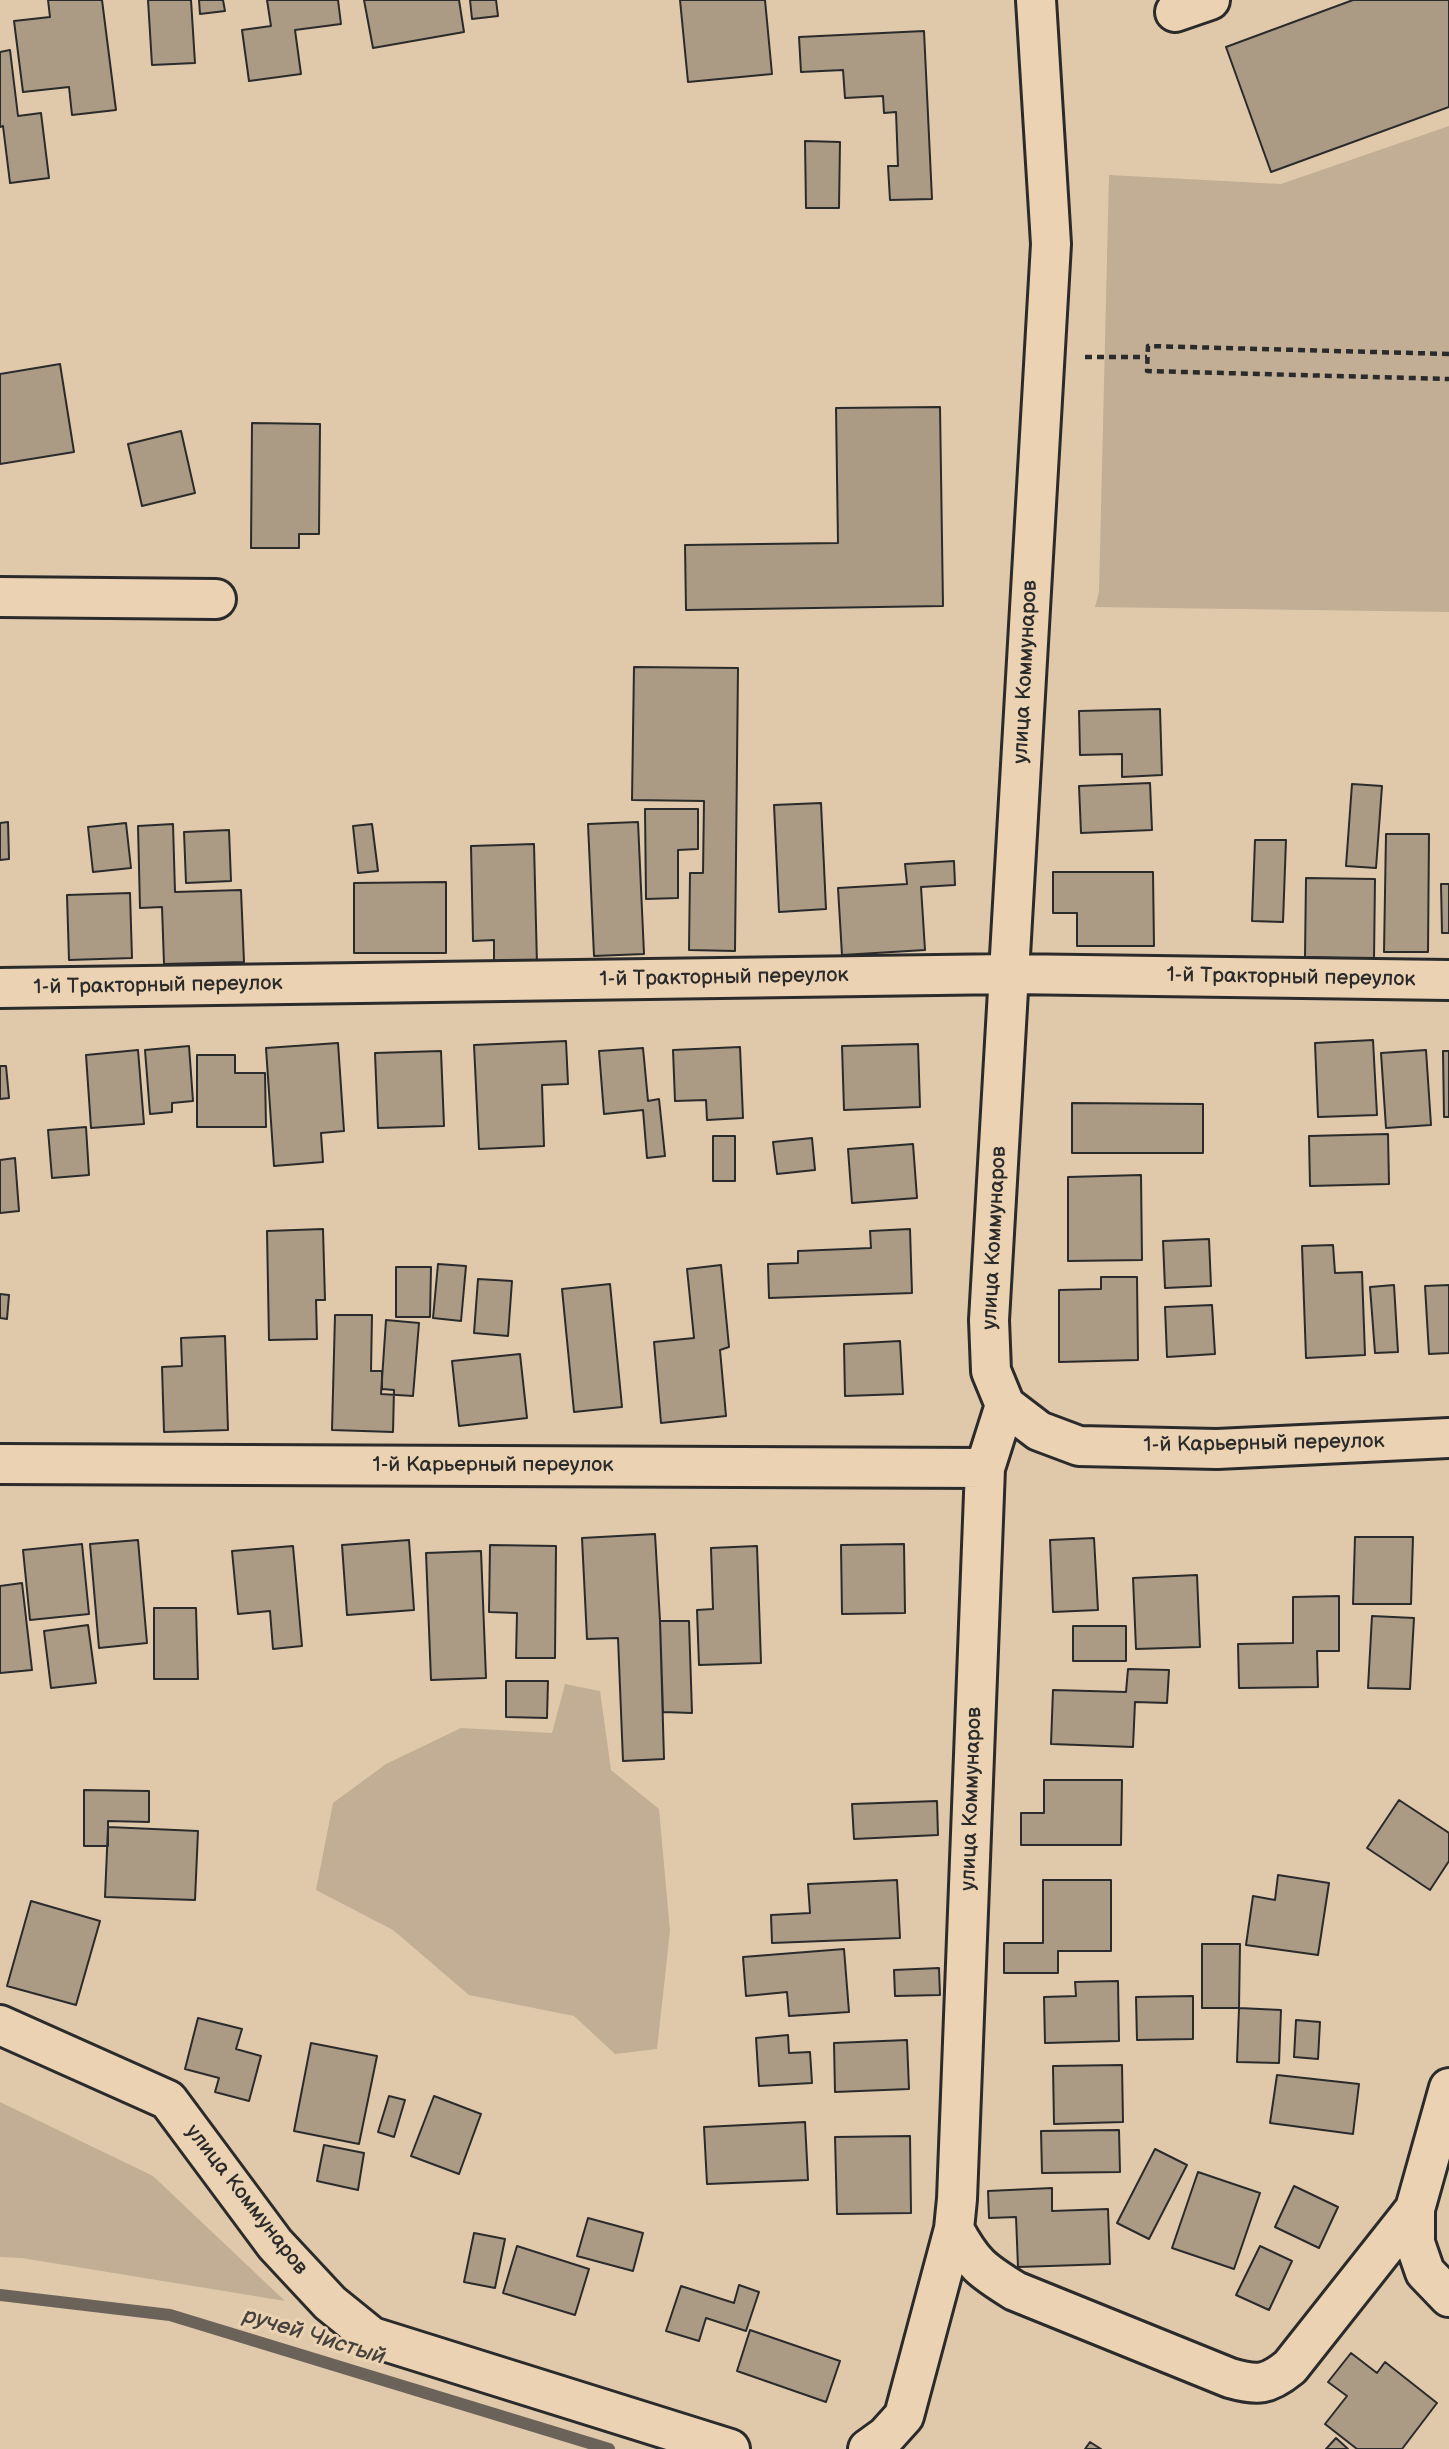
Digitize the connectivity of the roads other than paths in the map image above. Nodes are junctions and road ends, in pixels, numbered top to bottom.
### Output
1 (1036, 0) edge
2 (0, 597) edge
3 (216, 599) dead end
4 (1009, 974) junction
5 (1449, 980) edge
6 (0, 988) edge
7 (1005, 1405) junction
8 (1449, 1438) edge
9 (0, 1464) edge
10 (985, 1468) junction
11 (0, 2025) edge
12 (1449, 2088) edge
13 (1415, 2209) junction
14 (954, 2229) junction
15 (1449, 2297) edge
16 (730, 2449) edge
17 (868, 2449) edge

1 - 4 street, улица Коммунаров
2 - 3 street
4 - 5 street, 1-й Тракторный переулок
4 - 6 street, 1-й Тракторный переулок
4 - 7 street, улица Коммунаров
7 - 8 street, 1-й Карьерный переулок
7 - 10 street, улица Коммунаров
9 - 10 street, 1-й Карьерный переулок
10 - 14 street, улица Коммунаров
11 - 16 street, улица Коммунаров
12 - 13 street
13 - 14 street
13 - 15 street
14 - 17 street, улица Коммунаров

